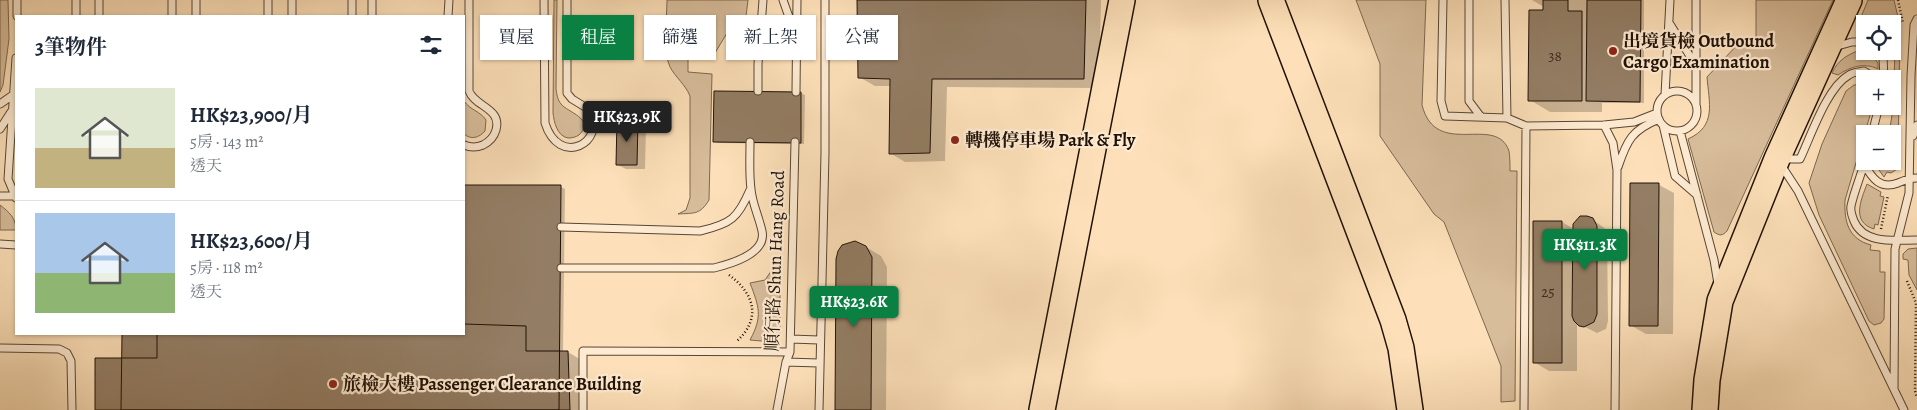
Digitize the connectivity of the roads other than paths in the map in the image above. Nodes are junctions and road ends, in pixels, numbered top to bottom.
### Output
1 (17, 0) edge
2 (76, 0) edge
3 (99, 0) edge
4 (172, 0) edge
5 (196, 0) edge
6 (268, 0) edge
7 (292, 0) edge
8 (352, 0) edge
9 (372, 0) edge
10 (448, 0) edge
11 (469, 0) edge
12 (544, 0) edge
13 (567, 0) edge
14 (763, 0) edge
15 (783, 0) edge
16 (797, 0) edge
17 (825, 0) edge
18 (1122, 0) edge
19 (1271, 0) edge
20 (1443, 0) edge
21 (1469, 0) edge
22 (1506, 0) edge
23 (1670, 0) edge
24 (1696, 0) edge
25 (1849, 0) edge
26 (17, 15) edge
27 (76, 15) edge
28 (99, 15) edge
29 (172, 15) edge
30 (196, 15) edge
31 (268, 15) edge
32 (292, 15) edge
33 (352, 15) edge
34 (372, 15) edge
35 (448, 15) edge
36 (788, 15) edge
37 (797, 15) edge
38 (1670, 24) junction
39 (1916, 24) edge
40 (1856, 43) edge
41 (1825, 52) junction
42 (1913, 57) junction
43 (797, 60) edge
44 (1697, 68) junction
45 (15, 70) edge
46 (1856, 72) edge
47 (1917, 72) edge
48 (758, 91) dead end
49 (796, 92) dead end
50 (13, 95) junction
51 (1665, 95) junction
52 (0, 104) edge
53 (1696, 106) junction
54 (12, 109) junction
55 (1481, 117) junction
56 (1507, 118) junction
57 (1660, 119) junction
58 (1604, 125) junction
59 (1917, 125) edge
60 (1526, 126) junction
61 (0, 129) edge
62 (1680, 130) junction
63 (750, 142) dead end
64 (795, 142) dead end
65 (1910, 144) junction
66 (465, 146) edge
67 (1777, 159) junction
68 (1618, 170) junction
69 (1862, 170) edge
70 (1868, 170) edge
71 (1913, 178) edge
72 (751, 190) junction
73 (1909, 193) junction
74 (15, 195) edge
75 (0, 196) edge
76 (1697, 196) junction
77 (15, 197) edge
78 (1917, 197) edge
79 (561, 227) dead end
80 (1896, 240) junction
81 (1917, 240) edge
82 (0, 244) edge
83 (15, 244) edge
84 (561, 268) dead end
85 (1720, 301) junction
86 (790, 339) junction
87 (819, 340) junction
88 (0, 348) edge
89 (790, 352) junction
90 (786, 362) junction
91 (818, 363) junction
92 (1894, 389) junction
93 (72, 410) edge
94 (583, 410) edge
95 (777, 410) edge
96 (819, 410) edge
97 (1042, 410) edge
98 (1410, 410) edge
99 (1524, 410) edge
100 (1615, 410) edge
101 (1705, 410) edge
102 (1904, 410) edge

1 - 26 lane
2 - 27 lane
3 - 28 lane
4 - 29 lane
5 - 30 lane
6 - 31 lane
7 - 32 lane
8 - 33 lane
9 - 34 lane
10 - 35 lane
11 - 66 lane
12 - 13 lane
14 - 48 lane
15 - 36 lane
16 - 37 lane
17 - 87 lane
18 - 97 highway
19 - 98 highway
20 - 55 lane
21 - 55 lane
22 - 56 lane
23 - 38 lane
24 - 44 lane
25 - 41 highway
38 - 44 lane
38 - 51 lane
39 - 42 lane
40 - 41 lane
41 - 67 highway
42 - 47 lane
42 - 65 lane
43 - 49 lane
44 - 53 lane
45 - 50 lane
46 - 67 lane
50 - 52 lane
50 - 54 lane
51 - 53 lane
51 - 57 lane
53 - 62 lane
54 - 61 lane
54 - 74 lane
55 - 56 lane
56 - 60 lane
57 - 58 lane
57 - 62 lane
57 - 68 lane
57 - 76 lane
58 - 60 lane
58 - 68 lane
59 - 65 lane
60 - 99 lane
62 - 76 lane
63 - 72 lane
64 - 86 lane, 順行路 Shun Hang Road
65 - 71 lane
67 - 85 highway
67 - 92 lane
68 - 100 lane
69 - 80 lane
70 - 71 lane
71 - 73 lane
72 - 79 lane
72 - 84 lane
73 - 78 lane
73 - 80 lane
75 - 77 lane
76 - 85 lane
80 - 81 lane
80 - 92 lane
82 - 83 lane
85 - 101 highway
86 - 87 lane
86 - 89 lane, 順行路 Shun Hang Road
87 - 91 lane
88 - 93 lane
89 - 90 lane, 順行路 Shun Hang Road
89 - 94 lane
90 - 91 lane
90 - 95 lane, 順行路 Shun Hang Road
91 - 96 lane
92 - 102 lane

